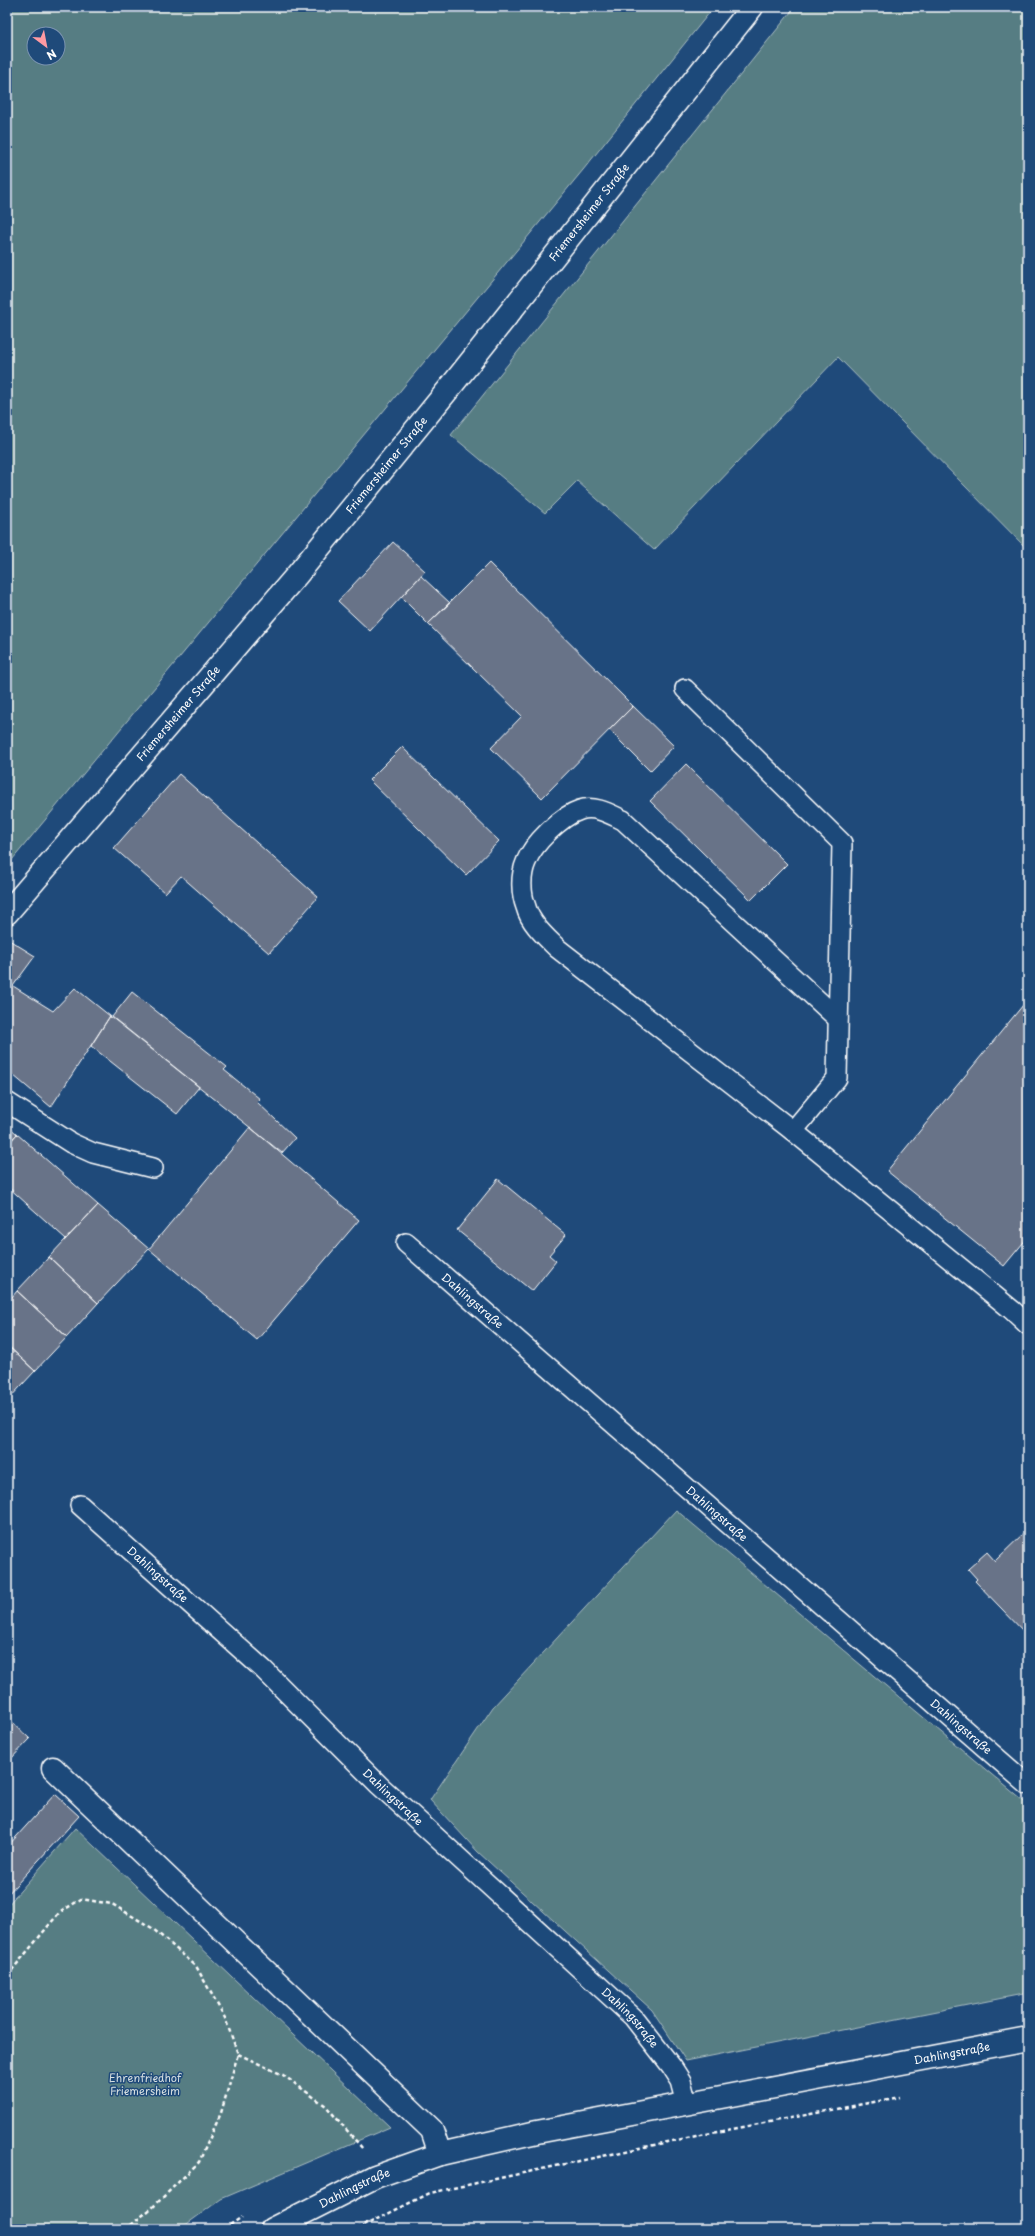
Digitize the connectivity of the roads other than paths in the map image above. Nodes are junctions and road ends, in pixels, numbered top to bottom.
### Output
1 (752, 7) edge
2 (685, 689) dead end
3 (7, 913) edge
4 (838, 1019) junction
5 (7, 1102) edge
6 (793, 1131) junction
7 (153, 1168) dead end
8 (406, 1242) dead end
9 (1028, 1325) edge
10 (80, 1505) dead end
11 (53, 1768) dead end
12 (1028, 1785) edge
13 (1028, 2039) edge
14 (687, 2104) junction
15 (440, 2154) junction
16 (272, 2229) edge

1 - 3 street, Friemersheimer Straße
2 - 4 lane
4 - 6 lane
4 - 6 lane
5 - 7 lane
6 - 9 lane
8 - 12 lane, Dahlingstraße
10 - 14 lane, Dahlingstraße
11 - 15 street
13 - 14 street, Dahlingstraße
14 - 15 street, Dahlingstraße
15 - 16 street, Dahlingstraße

